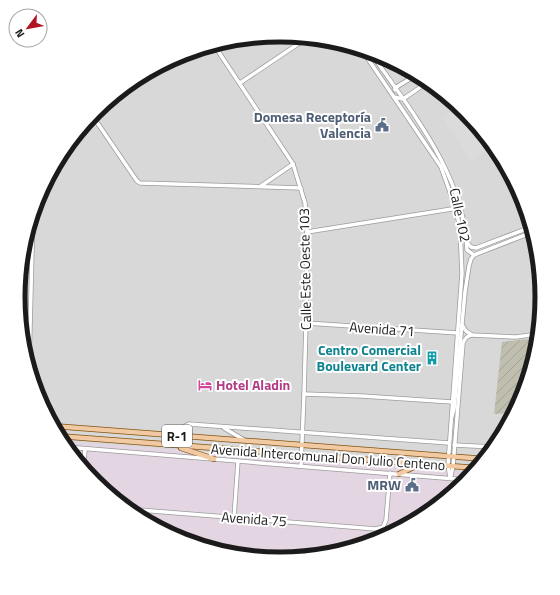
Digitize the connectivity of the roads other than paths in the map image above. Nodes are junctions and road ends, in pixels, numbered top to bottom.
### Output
1 (299, 43) edge
2 (218, 50) edge
3 (367, 58) edge
4 (377, 62) edge
5 (410, 78) edge
6 (240, 83) junction
7 (423, 86) edge
8 (395, 88) junction
9 (394, 97) junction
10 (403, 99) junction
11 (96, 121) edge
12 (292, 164) junction
13 (260, 187) junction
14 (301, 188) junction
15 (461, 208) junction
16 (456, 209) junction
17 (525, 229) edge
18 (307, 232) junction
19 (515, 233) junction
20 (527, 235) edge
21 (32, 239) edge
22 (513, 240) junction
23 (467, 242) junction
24 (474, 255) junction
25 (306, 323) junction
26 (462, 324) junction
27 (458, 333) junction
28 (532, 335) edge
29 (472, 336) junction
30 (29, 341) edge
31 (304, 394) junction
32 (452, 402) junction
33 (451, 419) junction
34 (60, 427) edge
35 (223, 427) junction
36 (302, 433) junction
37 (176, 436) junction
38 (67, 437) edge
39 (246, 441) junction
40 (449, 444) junction
41 (454, 445) junction
42 (174, 446) junction
43 (302, 446) junction
44 (487, 447) edge
45 (75, 448) edge
46 (85, 450) junction
47 (301, 455) junction
48 (451, 457) junction
49 (214, 459) junction
50 (478, 459) edge
51 (84, 461) edge
52 (238, 461) junction
53 (420, 464) junction
54 (301, 466) junction
55 (450, 466) junction
56 (470, 468) edge
57 (390, 473) junction
58 (399, 474) junction
59 (450, 478) junction
60 (459, 479) edge
61 (138, 510) edge
62 (234, 518) junction

1 - 6 street
2 - 6 street, Calle Este Oeste 103
3 - 9 street, Calle 102
4 - 8 street, Calle 102
5 - 8 street
6 - 12 street, Calle Este Oeste 103
7 - 10 street
8 - 9 street
8 - 10 street, Calle 102
9 - 10 street
9 - 16 street, Calle 102
10 - 15 street, Calle 102
11 - 13 street
12 - 13 street
12 - 14 street, Calle Este Oeste 103
13 - 14 street
14 - 18 street, Calle Este Oeste 103
15 - 16 street
15 - 23 street, Calle 102
16 - 18 street
16 - 27 street, Calle 102
17 - 19 street
18 - 25 street, Calle Este Oeste 103
19 - 22 street
19 - 23 street
20 - 22 street
21 - 30 street
22 - 24 street
23 - 24 street, Calle 102
24 - 26 street, Calle 102
25 - 27 street, Avenida 71
25 - 31 street, Calle Este Oeste 103
26 - 29 street
26 - 33 street, Calle 102
27 - 32 street, Calle 102
28 - 29 street
29 - 41 street, Calle 102
31 - 32 street
31 - 36 street, Calle Este Oeste 103
32 - 33 street, Calle 102
33 - 40 street, Calle 102
34 - 37 main road, Avenida Intercomunal Don Julio Centeno / R-1
35 - 36 street, Avenida Intercomunal Don Julio Centeno
35 - 37 street, Avenida Intercomunal Don Julio Centeno
35 - 39 street
36 - 40 street, Avenida Intercomunal Don Julio Centeno
36 - 43 street, Calle Este Oeste 103
37 - 39 main road, Avenida Intercomunal Don Julio Centeno / R-1
38 - 42 main road, Avenida Intercomunal Don Julio Centeno / R-1
39 - 43 main road, Avenida Intercomunal Don Julio Centeno / R-1
40 - 48 street, Calle 102
41 - 44 street, Avenida Intercomunal Don Julio Centeno
41 - 48 street, Calle 102
42 - 47 main road, Avenida Intercomunal Don Julio Centeno / R-1
42 - 49 main road
43 - 47 street, Calle Este Oeste 103
43 - 48 main road, Avenida Intercomunal Don Julio Centeno / R-1
45 - 46 street, Avenida Intercomunal Don Julio Centeno
46 - 49 street, Avenida Intercomunal Don Julio Centeno
46 - 51 street
47 - 53 main road, Avenida Intercomunal Don Julio Centeno / R-1
47 - 54 street, Calle Este Oeste 103
48 - 50 main road, Avenida Intercomunal Don Julio Centeno / R-1
48 - 55 street, Calle 102
49 - 52 street, Avenida Intercomunal Don Julio Centeno
52 - 54 street, Avenida Intercomunal Don Julio Centeno
52 - 62 street
53 - 55 main road, Avenida Intercomunal Don Julio Centeno / R-1
53 - 58 main road
54 - 57 street, Avenida Intercomunal Don Julio Centeno
55 - 56 main road, Avenida Intercomunal Don Julio Centeno / R-1
55 - 59 street, Calle 102
57 - 58 street, Avenida Intercomunal Don Julio Centeno
57 - 62 street, Avenida 75
58 - 59 street, Avenida Intercomunal Don Julio Centeno
59 - 60 street, Avenida Intercomunal Don Julio Centeno
61 - 62 street, Avenida 75

